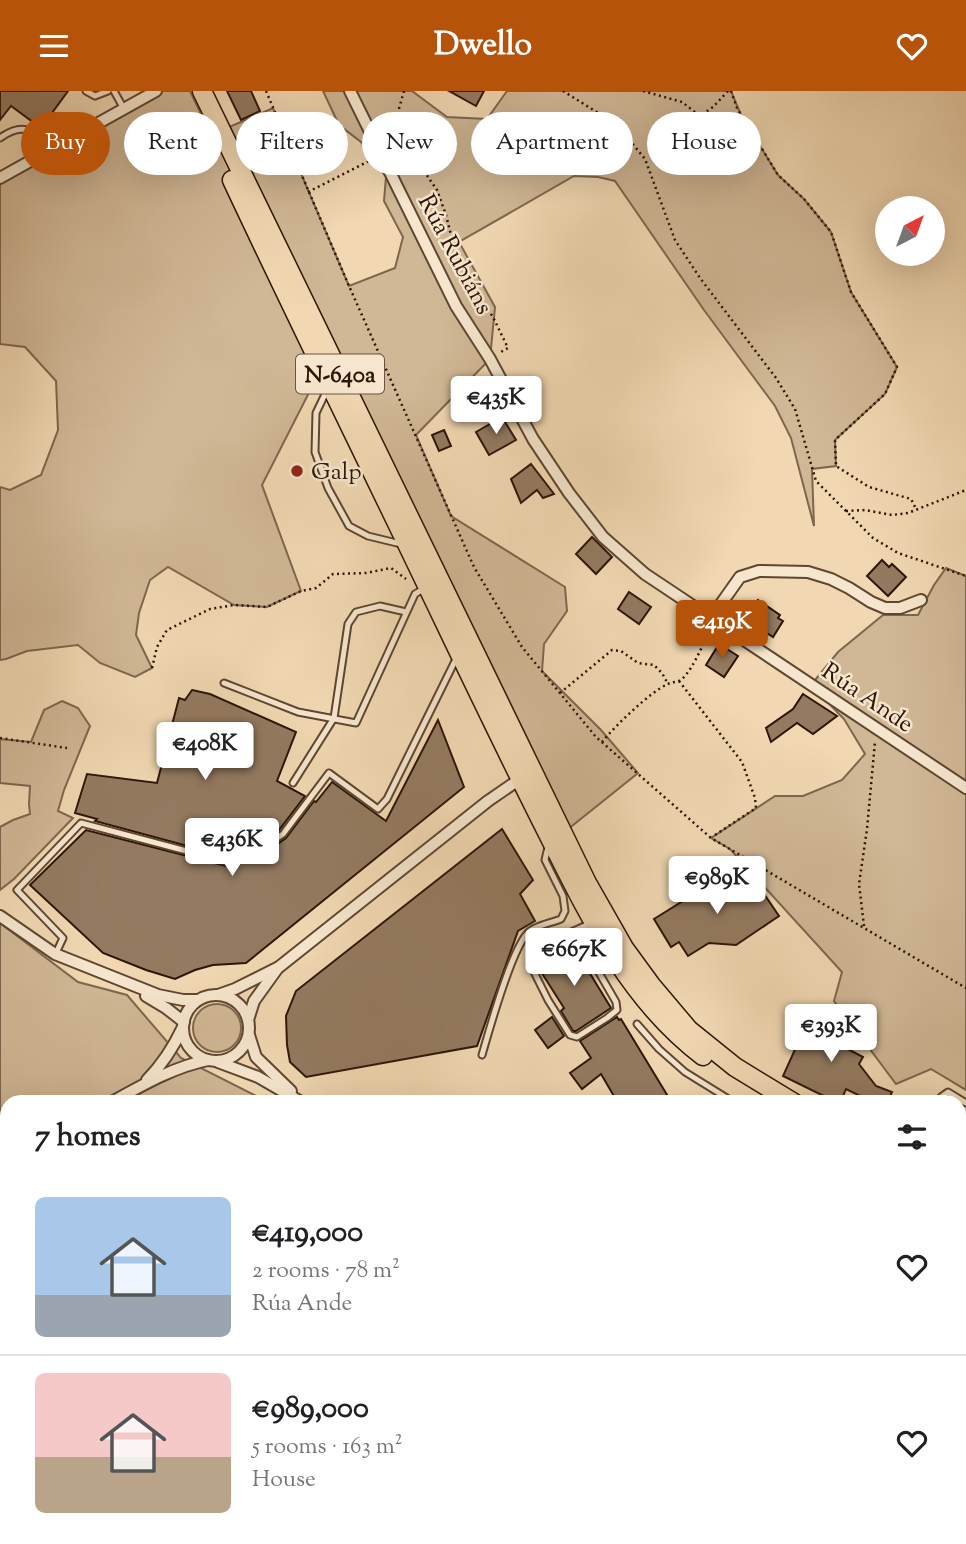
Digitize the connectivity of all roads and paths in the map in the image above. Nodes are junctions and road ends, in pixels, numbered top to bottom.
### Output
1 (86, 91) edge
2 (108, 91) edge
3 (114, 91) edge
4 (156, 91) edge
5 (190, 91) edge
6 (202, 91) edge
7 (266, 91) edge
8 (350, 91) edge
9 (404, 91) edge
10 (563, 91) edge
11 (643, 91) edge
12 (730, 91) edge
13 (124, 109) junction
14 (362, 116) edge
15 (110, 117) edge
16 (21, 129) edge
17 (0, 138) edge
18 (362, 165) edge
19 (21, 166) edge
20 (391, 175) edge
21 (0, 178) edge
22 (309, 192) junction
23 (490, 359) junction
24 (329, 385) junction
25 (966, 490) edge
26 (916, 509) junction
27 (846, 511) junction
28 (407, 545) junction
29 (966, 576) edge
30 (421, 590) junction
31 (921, 600) dead end
32 (406, 612) junction
33 (713, 620) junction
34 (459, 653) junction
35 (478, 657) junction
36 (152, 668) dead end
37 (680, 681) junction
38 (225, 683) dead end
39 (668, 684) junction
40 (560, 694) junction
41 (334, 718) junction
42 (876, 728) junction
43 (0, 738) edge
44 (602, 742) junction
45 (67, 748) dead end
46 (520, 779) junction
47 (293, 783) dead end
48 (966, 788) edge
49 (711, 838) junction
50 (552, 842) junction
51 (0, 916) edge
52 (594, 922) junction
53 (864, 927) junction
54 (575, 931) junction
55 (624, 948) junction
56 (55, 954) junction
57 (279, 967) junction
58 (116, 979) junction
59 (966, 988) edge
60 (218, 995) junction
61 (198, 1000) junction
62 (248, 1020) junction
63 (183, 1024) junction
64 (637, 1024) dead end
65 (249, 1033) junction
66 (482, 1055) dead end
67 (212, 1060) junction
68 (139, 1087) junction
69 (124, 1095) edge
70 (289, 1095) edge
71 (295, 1095) edge
72 (722, 1095) edge
73 (764, 1095) edge
74 (781, 1095) edge

1 - 2 lane
3 - 13 lane
4 - 13 street
5 - 24 main road, N-640a
6 - 35 main road, N-640a
7 - 22 path
8 - 14 street, Rúa Rubiáns
9 - 23 path
10 - 27 path
11 - 12 path
12 - 26 path
13 - 15 street
16 - 17 lane
18 - 22 path
19 - 21 street
20 - 23 street, Rúa Rubiáns
22 - 40 path
23 - 33 street, Rúa Ande
24 - 28 main road, N-640a
24 - 28 lane
25 - 26 path
26 - 27 path
27 - 29 path
28 - 30 main road, N-640a
30 - 32 lane
30 - 34 main road, N-640a
30 - 36 path
31 - 33 street
32 - 41 lane
32 - 41 lane
33 - 37 path
33 - 42 street, Rúa Ande
34 - 46 main road, N-640a
34 - 56 lane
35 - 46 street
35 - 55 main road, N-640a
37 - 39 path
37 - 49 path
38 - 41 lane
39 - 40 path
39 - 44 path
40 - 44 path
41 - 47 lane
42 - 48 street, Rúa Ande
42 - 53 path
43 - 45 path
44 - 49 path
46 - 50 main road, N-640a
46 - 55 street
46 - 57 street
49 - 53 path
50 - 52 main road, N-640a
50 - 66 lane
51 - 56 street
52 - 54 lane
52 - 73 main road, N-640a
53 - 59 path
54 - 54 lane
55 - 74 main road, N-640a
56 - 58 street
57 - 60 street
57 - 62 street
58 - 61 street
58 - 63 street
60 - 61 street
60 - 62 street
61 - 63 street
62 - 65 street
63 - 67 street
63 - 68 street
64 - 72 lane
65 - 67 street
65 - 71 street
67 - 68 street
67 - 70 street
68 - 69 street

